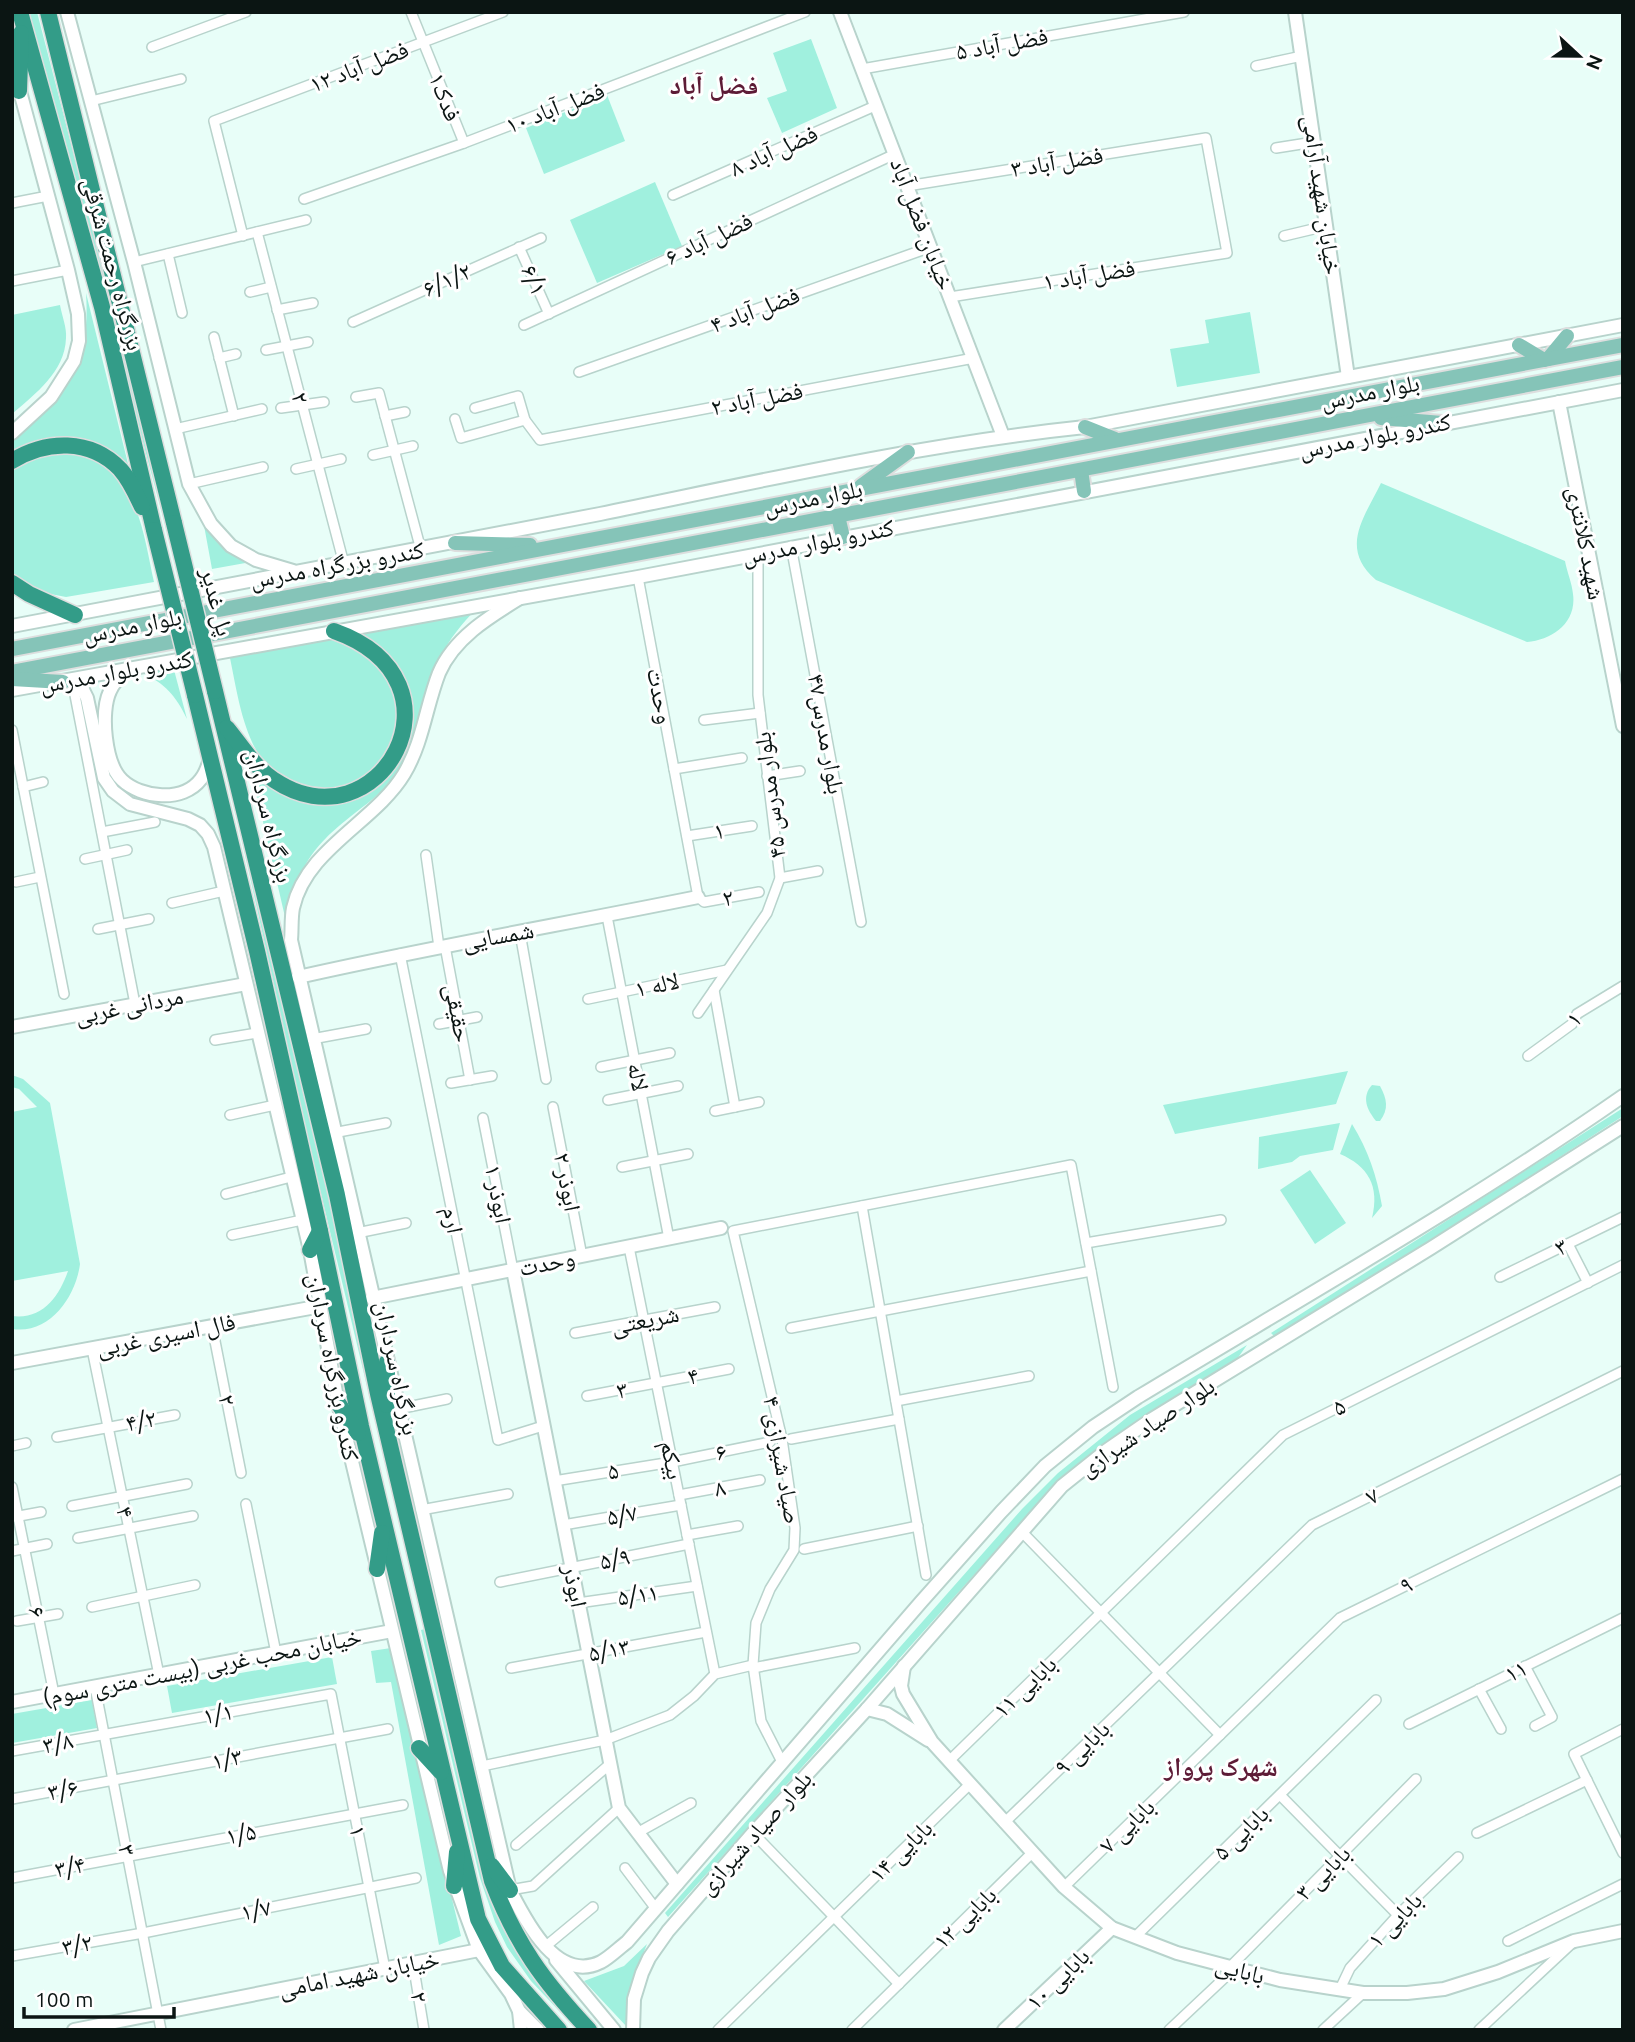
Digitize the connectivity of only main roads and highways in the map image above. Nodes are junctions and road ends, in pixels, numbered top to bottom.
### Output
1 (48, 12) edge
2 (67, 12) edge
3 (840, 12) edge
4 (1295, 12) edge
5 (21, 15) edge
6 (12, 64) edge
7 (19, 91) junction
8 (27, 118) junction
9 (12, 122) edge
10 (1623, 325) edge
11 (1567, 336) junction
12 (1519, 345) junction
13 (1623, 345) edge
14 (1546, 359) junction
15 (1623, 367) edge
16 (1348, 377) junction
17 (1623, 390) edge
18 (1559, 402) junction
19 (1365, 417) junction
20 (1442, 424) junction
21 (1085, 427) junction
22 (12, 433) edge
23 (1003, 436) junction
24 (1116, 439) junction
25 (908, 452) junction
26 (12, 461) edge
27 (1081, 470) junction
28 (858, 489) junction
29 (1084, 491) junction
30 (838, 516) junction
31 (174, 523) joint
32 (154, 530) junction
33 (604, 537) junction
34 (843, 537) junction
35 (455, 543) junction
36 (559, 545) junction
37 (608, 560) junction
38 (296, 572) junction
39 (12, 583) edge
40 (520, 598) junction
41 (75, 615) junction
42 (12, 626) edge
43 (334, 631) junction
44 (12, 649) edge
45 (128, 670) junction
46 (12, 672) edge
47 (12, 679) edge
48 (69, 684) junction
49 (12, 690) edge
50 (215, 691) joint
51 (195, 695) joint
52 (223, 723) junction
53 (1623, 726) edge
54 (210, 760) junction
55 (698, 897) road end
56 (298, 977) junction
57 (246, 984) junction
58 (12, 1027) edge
59 (1623, 1096) edge
60 (1623, 1126) edge
61 (337, 1195) junction
62 (310, 1222) junction
63 (727, 1230) road end
64 (358, 1239) junction
65 (310, 1250) joint
66 (513, 1270) junction
67 (372, 1298) junction
68 (321, 1306) junction
69 (1245, 1332) junction
70 (1258, 1355) junction
71 (387, 1362) junction
72 (12, 1363) edge
73 (338, 1403) junction
74 (388, 1436) junction
75 (364, 1441) junction
76 (384, 1523) junction
77 (377, 1569) junction
78 (427, 1604) junction
79 (404, 1610) junction
80 (392, 1631) junction
81 (905, 1666) junction
82 (12, 1702) edge
83 (867, 1709) junction
84 (932, 1742) junction
85 (419, 1748) junction
86 (443, 1775) junction
87 (457, 1835) junction
88 (485, 1857) junction
89 (677, 1885) junction
90 (454, 1886) junction
91 (510, 1890) junction
92 (653, 1913) junction
93 (1112, 1927) junction
94 (668, 1931) junction
95 (1623, 1931) edge
96 (479, 1950) junction
97 (549, 1951) junction
98 (519, 2011) junction
99 (74, 2030) edge
100 (521, 2030) edge
101 (538, 2030) edge
102 (559, 2030) edge
103 (589, 2030) edge
104 (614, 2030) edge
105 (633, 2030) edge
106 (1004, 2030) edge

1 - 31 highway, بزرگراه رحمت شرقی
2 - 38 main road
3 - 23 main road, خیابان فضل آباد
4 - 16 main road, خیابان شهید آرامی
5 - 7 highway
5 - 32 highway, بزرگراه رحمت شرقی
6 - 7 main road
7 - 8 main road
8 - 9 main road
8 - 22 main road
10 - 11 main road
11 - 12 main road
11 - 14 main road
12 - 14 main road
12 - 16 main road
13 - 14 main road, بلوار مدرس
14 - 24 main road, بلوار مدرس
15 - 19 main road, بلوار مدرس
16 - 21 main road
17 - 18 main road, کندرو بلوار مدرس
18 - 20 main road, کندرو بلوار مدرس
18 - 53 main road, شهید کلانتری
19 - 20 main road
19 - 27 main road, بلوار مدرس
20 - 29 main road, کندرو بلوار مدرس
21 - 23 main road
21 - 24 main road
23 - 25 main road
24 - 28 main road, بلوار مدرس
25 - 28 main road
25 - 35 main road
26 - 32 highway
27 - 29 main road
27 - 30 main road, بلوار مدرس
28 - 33 main road, بلوار مدرس
29 - 34 main road, کندرو بلوار مدرس
30 - 34 main road
30 - 37 main road, بلوار مدرس
31 - 50 highway, پل غدیر, bridge
32 - 51 highway, پل غدیر, bridge
33 - 36 main road, بلوار مدرس
33 - 37 main road
34 - 40 main road, کندرو بلوار مدرس
35 - 36 main road
35 - 38 main road, کندرو بزرگراه مدرس
36 - 44 main road, بلوار مدرس
37 - 46 main road, بلوار مدرس
38 - 41 main road, کندرو بزرگراه مدرس
39 - 41 highway
40 - 43 main road, کندرو بلوار مدرس
40 - 56 main road, کندرو بزرگراه سرداران
41 - 42 main road, کندرو بزرگراه مدرس
43 - 45 main road, کندرو بلوار مدرس
43 - 52 highway
45 - 48 main road, کندرو بلوار مدرس
45 - 54 main road
47 - 48 main road
48 - 49 main road, کندرو بلوار مدرس
48 - 57 main road
50 - 52 highway, بزرگراه سرداران
51 - 54 highway, بزرگراه سرداران
52 - 61 highway, بزرگراه سرداران
54 - 62 highway, بزرگراه سرداران
55 - 56 main road, شمسایی
56 - 64 main road, کندرو بزرگراه سرداران
57 - 58 main road, مردانی غربی
57 - 62 main road
59 - 69 main road, بلوار صیاد شیرازی
60 - 70 main road, بلوار صیاد شیرازی
61 - 64 highway
61 - 74 highway, بزرگراه سرداران
62 - 65 highway
62 - 75 highway, بزرگراه سرداران
63 - 66 main road, وحدت
64 - 67 main road, کندرو بزرگراه سرداران
65 - 68 main road, کندرو بزرگراه سرداران
66 - 67 main road, وحدت
66 - 89 main road, ابوذر
67 - 71 main road, کندرو بزرگراه سرداران
68 - 72 main road, فال اسیری غربی
68 - 73 main road, کندرو بزرگراه سرداران
69 - 70 main road
69 - 89 main road, بلوار صیاد شیرازی
70 - 81 main road, بلوار صیاد شیرازی
71 - 74 highway
71 - 91 main road, کندرو بزرگراه سرداران
73 - 75 highway
73 - 77 main road, کندرو بزرگراه سرداران
74 - 78 highway, بزرگراه سرداران
75 - 76 highway, بزرگراه سرداران
76 - 77 highway
76 - 79 highway, بزرگراه سرداران
77 - 80 main road, کندرو بزرگراه سرداران
78 - 79 highway
78 - 88 highway, بزرگراه سرداران
79 - 86 highway, بزرگراه سرداران
80 - 82 main road, خیابان محب غربی (بیست متری سوم)
80 - 85 main road, کندرو بزرگراه سرداران
81 - 83 main road, بلوار صیاد شیرازی
81 - 84 main road, بابایی
83 - 84 main road, بابایی
83 - 94 main road, بلوار صیاد شیرازی
84 - 93 main road, بابایی
85 - 86 highway
85 - 90 main road, کندرو بزرگراه سرداران
86 - 87 highway, بزرگراه سرداران
87 - 90 highway
87 - 102 highway, بزرگراه سرداران
88 - 91 highway
88 - 103 highway, بزرگراه سرداران
89 - 92 main road, بلوار صیاد شیرازی
90 - 96 main road, کندرو بزرگراه سرداران
91 - 97 main road, کندرو بزرگراه سرداران
92 - 94 main road
92 - 97 main road, بلوار صیاد شیرازی
93 - 95 main road, بابایی
93 - 106 main road, بابایی ۱۰
94 - 105 main road, بلوار صیاد شیرازی
96 - 98 main road, کندرو بزرگراه سرداران
96 - 99 main road, خیابان شهید امامی
97 - 104 main road
98 - 100 main road
98 - 101 main road

